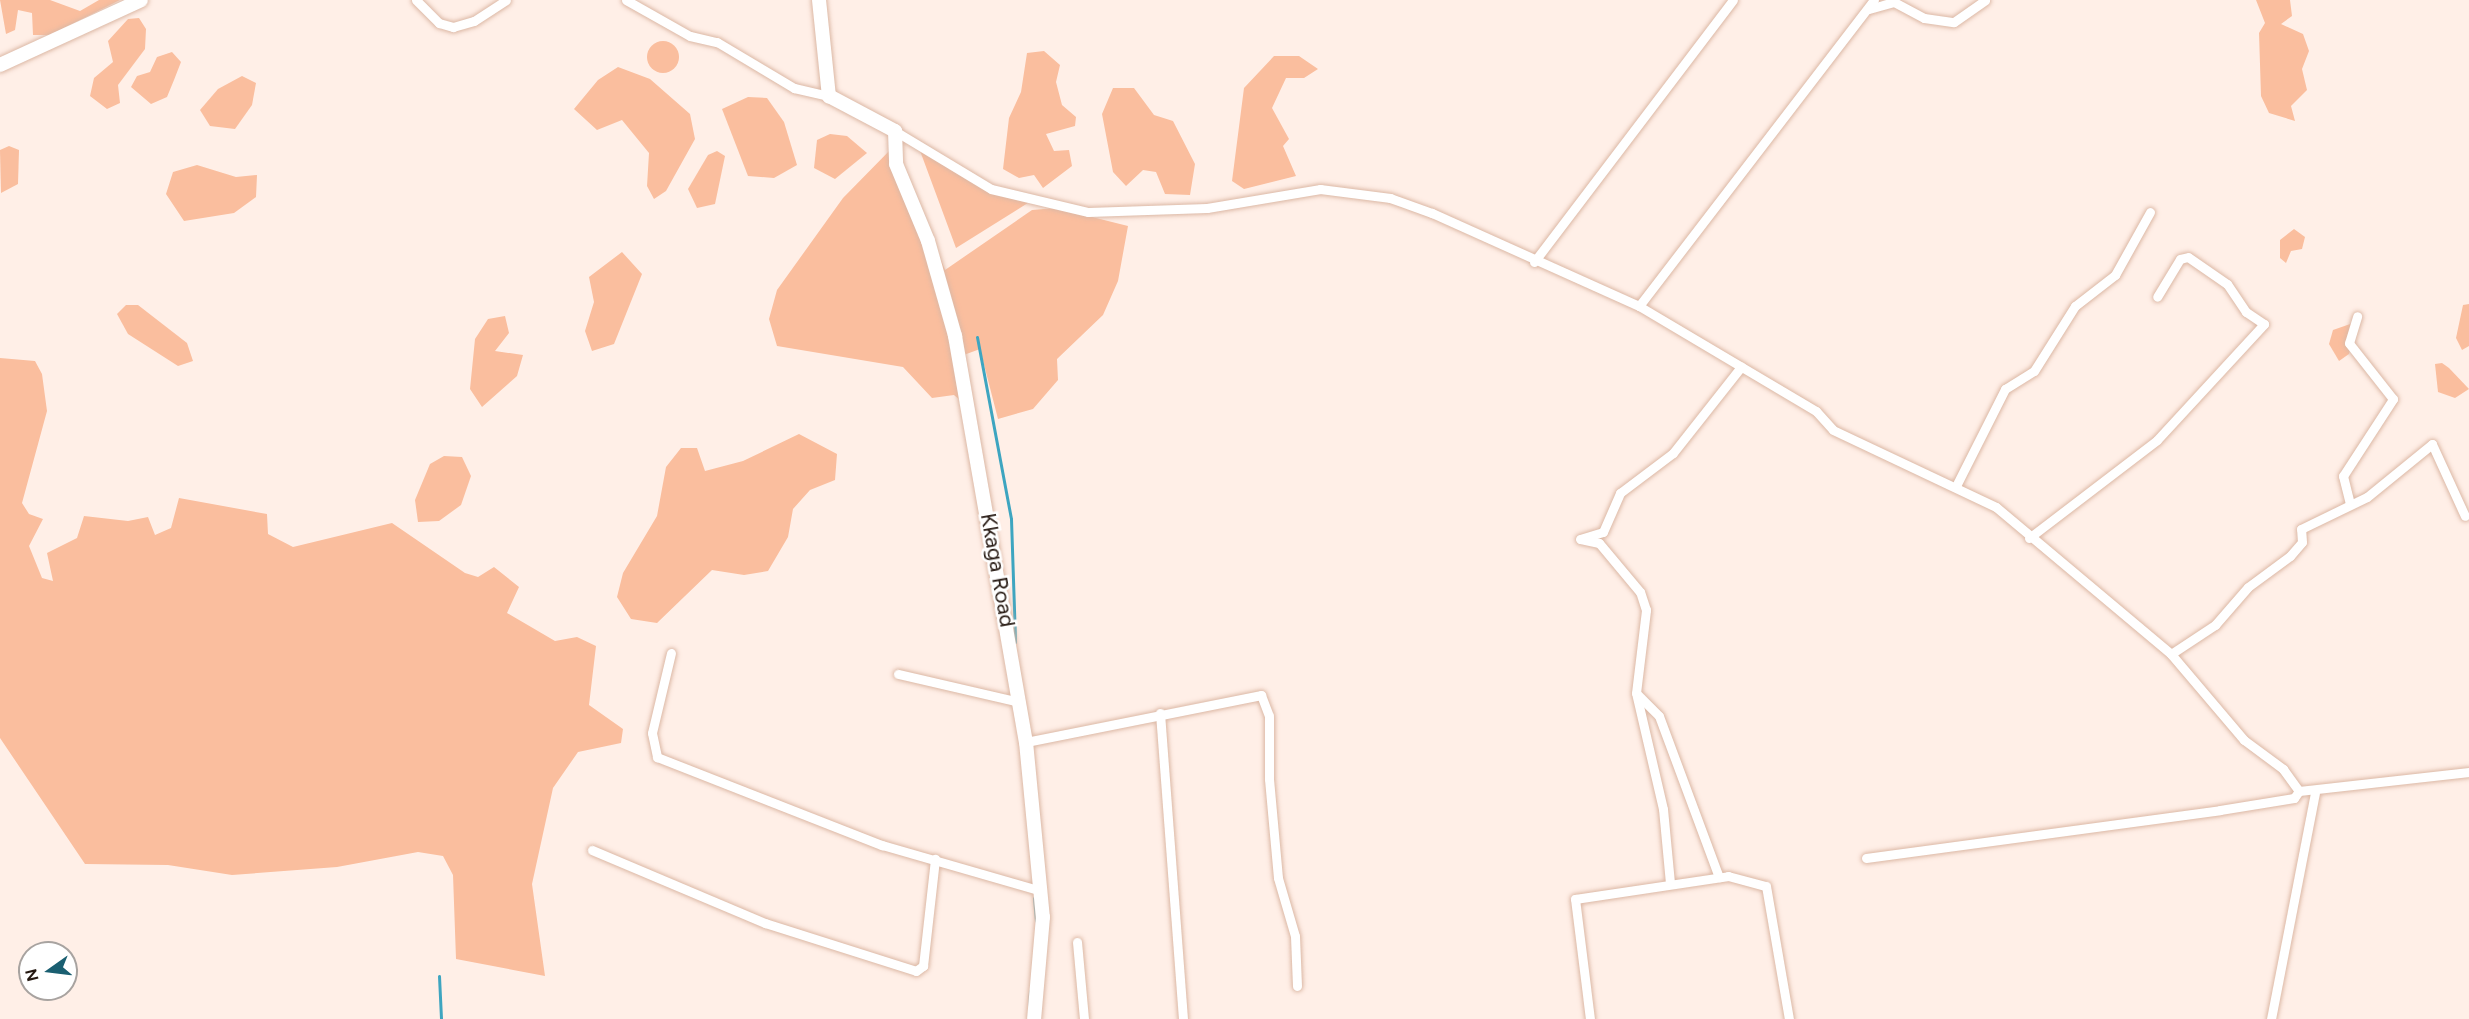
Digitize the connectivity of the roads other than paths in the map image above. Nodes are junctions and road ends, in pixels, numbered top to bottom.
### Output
1 (141, 0) edge
2 (416, 0) edge
3 (506, 0) edge
4 (626, 0) edge
5 (819, 0) edge
6 (1733, 0) edge
7 (1874, 0) edge
8 (1985, 0) edge
9 (1867, 10) junction
10 (0, 65) edge
11 (829, 96) junction
12 (895, 131) junction
13 (2150, 212) dead end
14 (1534, 262) junction
15 (2157, 297) dead end
16 (1639, 306) junction
17 (2357, 316) dead end
18 (1741, 367) junction
19 (1956, 486) junction
20 (2350, 504) junction
21 (2465, 516) dead end
22 (2029, 538) junction
23 (670, 653) dead end
24 (2171, 654) junction
25 (898, 674) dead end
26 (1636, 693) junction
27 (1019, 702) junction
28 (1160, 713) junction
29 (1026, 742) junction
30 (2469, 772) edge
31 (2299, 791) junction
32 (2315, 793) junction
33 (592, 850) dead end
34 (1866, 858) dead end
35 (935, 859) junction
36 (1719, 877) junction
37 (1670, 883) junction
38 (1041, 891) junction
39 (1077, 942) dead end
40 (1298, 986) dead end
41 (1035, 1019) edge
42 (1084, 1019) edge
43 (1183, 1019) edge
44 (1590, 1019) edge
45 (1789, 1019) edge
46 (2271, 1019) edge

1 - 10 street
2 - 3 street
4 - 11 street
5 - 11 street
6 - 14 street
7 - 9 street
8 - 9 street
9 - 16 street
11 - 12 street
12 - 14 street
12 - 27 street, Kkaga Road
13 - 19 street
14 - 16 street
15 - 22 street
16 - 18 street
17 - 20 street
18 - 19 street
18 - 26 street
19 - 22 street
20 - 21 street
20 - 24 street
22 - 24 street
23 - 35 street
24 - 31 street
25 - 27 street
26 - 36 street
26 - 37 street
27 - 29 street, Kkaga Road
28 - 29 street
28 - 40 street
28 - 43 street
29 - 38 street, Kkaga Road
30 - 32 street
31 - 32 street
31 - 34 street
32 - 46 street
33 - 35 street
35 - 38 street
36 - 37 street
36 - 45 street
37 - 44 street
38 - 41 street, Kkaga Road
39 - 42 street

